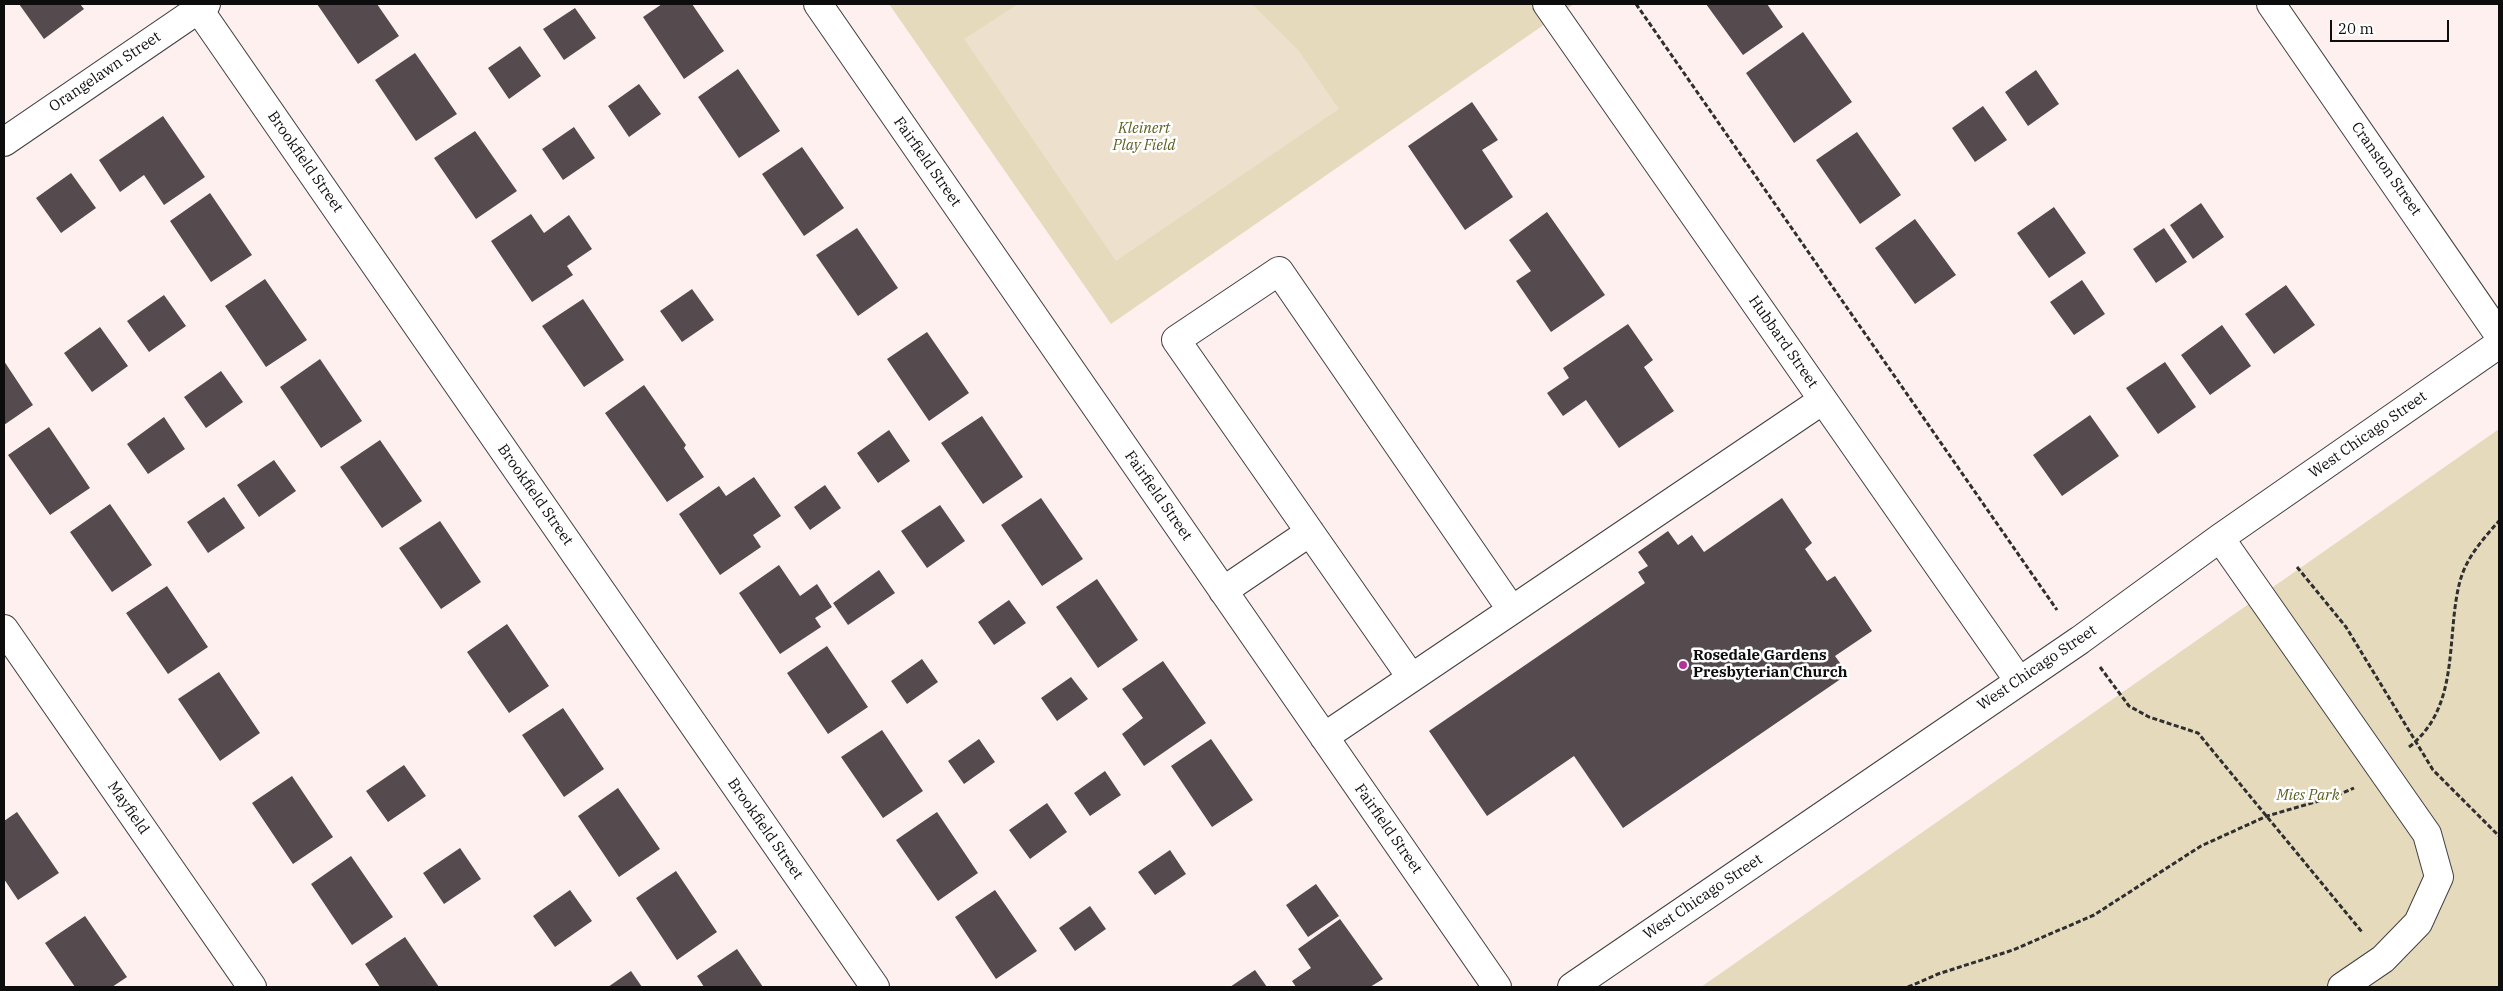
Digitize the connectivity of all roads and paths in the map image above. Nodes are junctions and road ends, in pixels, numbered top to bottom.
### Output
1 (818, 4) edge
2 (1547, 4) edge
3 (1636, 4) edge
4 (2271, 4) edge
5 (200, 5) edge
6 (4, 142) edge
7 (2499, 336) edge
8 (2499, 344) edge
9 (1823, 400) junction
10 (2499, 521) edge
11 (1310, 532) junction
12 (2220, 538) junction
13 (2297, 567) dead end
14 (1223, 590) junction
15 (1511, 609) junction
16 (2057, 610) dead end
17 (4, 629) edge
18 (2080, 640) junction
19 (1411, 677) junction
20 (2019, 681) junction
21 (1324, 736) junction
22 (2415, 743) junction
23 (2381, 769) junction
24 (2267, 816) junction
25 (2499, 836) edge
26 (2383, 959) junction
27 (252, 987) edge
28 (875, 987) edge
29 (1498, 987) edge
30 (1572, 987) edge
31 (1908, 987) edge
32 (2342, 987) edge

1 - 14 street, Fairfield Street
2 - 9 street, Hubbard Street
3 - 16 path
4 - 7 street, Cranston Street
5 - 6 street, Orangelawn Street
5 - 28 street, Brookfield Street
8 - 12 street, West Chicago Street
9 - 15 street
9 - 20 street, Hubbard Street
10 - 22 path
11 - 14 street
11 - 15 street
11 - 19 street
12 - 18 street, West Chicago Street
12 - 23 street
13 - 22 path
14 - 21 street, Fairfield Street
15 - 19 street
17 - 27 street, Mayfield
18 - 20 street, West Chicago Street
18 - 24 path
19 - 21 street
20 - 30 street, West Chicago Street
21 - 29 street, Fairfield Street
22 - 23 path
22 - 25 path
23 - 24 path
23 - 26 street
24 - 26 path
24 - 31 path
26 - 32 street

